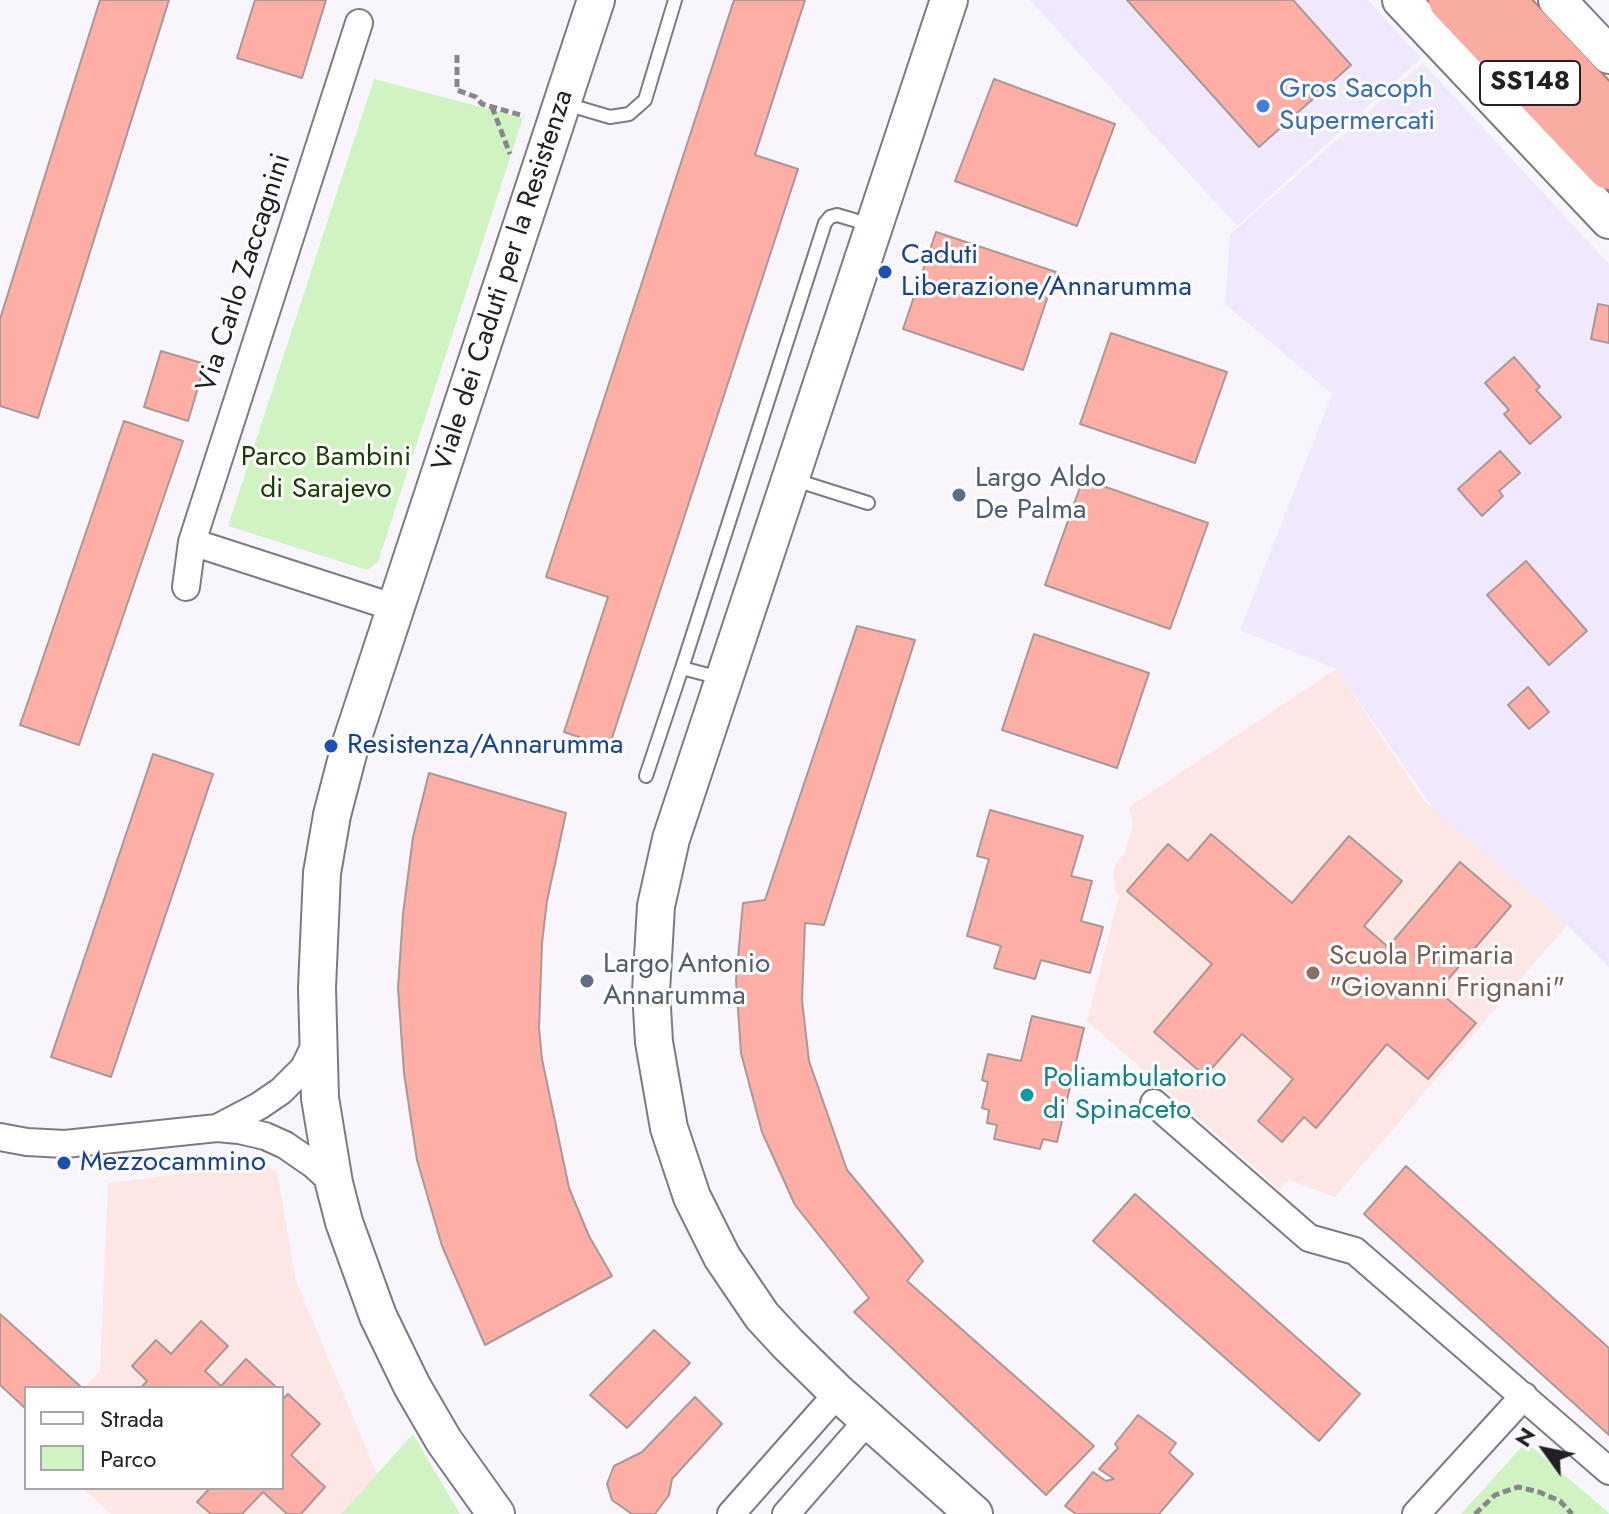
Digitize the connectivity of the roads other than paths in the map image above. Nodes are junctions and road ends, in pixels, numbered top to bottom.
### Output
1 (596, 0) edge
2 (675, 0) edge
3 (949, 0) edge
4 (1401, 0) edge
5 (1451, 0) edge
6 (1501, 0) edge
7 (1557, 0) edge
8 (359, 23) dead end
9 (1609, 55) edge
10 (563, 103) junction
11 (1609, 114) edge
12 (1609, 167) edge
13 (1609, 220) edge
14 (874, 226) junction
15 (792, 479) junction
16 (868, 503) dead end
17 (192, 542) junction
18 (186, 587) dead end
19 (396, 608) junction
20 (682, 668) junction
21 (723, 679) junction
22 (646, 776) dead end
23 (317, 1041) junction
24 (1154, 1103) dead end
25 (217, 1128) junction
26 (0, 1137) edge
27 (334, 1183) junction
28 (838, 1393) junction
29 (1524, 1396) junction
30 (868, 1420) junction
31 (1609, 1471) edge
32 (496, 1514) edge
33 (731, 1514) edge
34 (786, 1514) edge
35 (974, 1514) edge
36 (1416, 1514) edge

1 - 10 street, Viale dei Caduti per la Resistenza
2 - 10 lane
3 - 14 street
4 - 13 street
5 - 12 highway, SS148
6 - 11 highway, SS148
7 - 9 street
8 - 17 street, Via Carlo Zaccagnini
10 - 19 street, Viale dei Caduti per la Resistenza
14 - 15 street
14 - 20 lane
15 - 16 lane
15 - 21 street
17 - 18 street, Via Carlo Zaccagnini
17 - 19 street
19 - 23 street, Viale dei Caduti per la Resistenza
20 - 21 lane
20 - 22 lane
21 - 28 street
23 - 25 street
23 - 27 street, Viale dei Caduti per la Resistenza
24 - 29 street
25 - 26 street
25 - 27 street
27 - 32 street, Viale dei Caduti per la Resistenza
28 - 30 street
28 - 33 street
29 - 31 street
29 - 36 street
30 - 34 street
30 - 35 street

